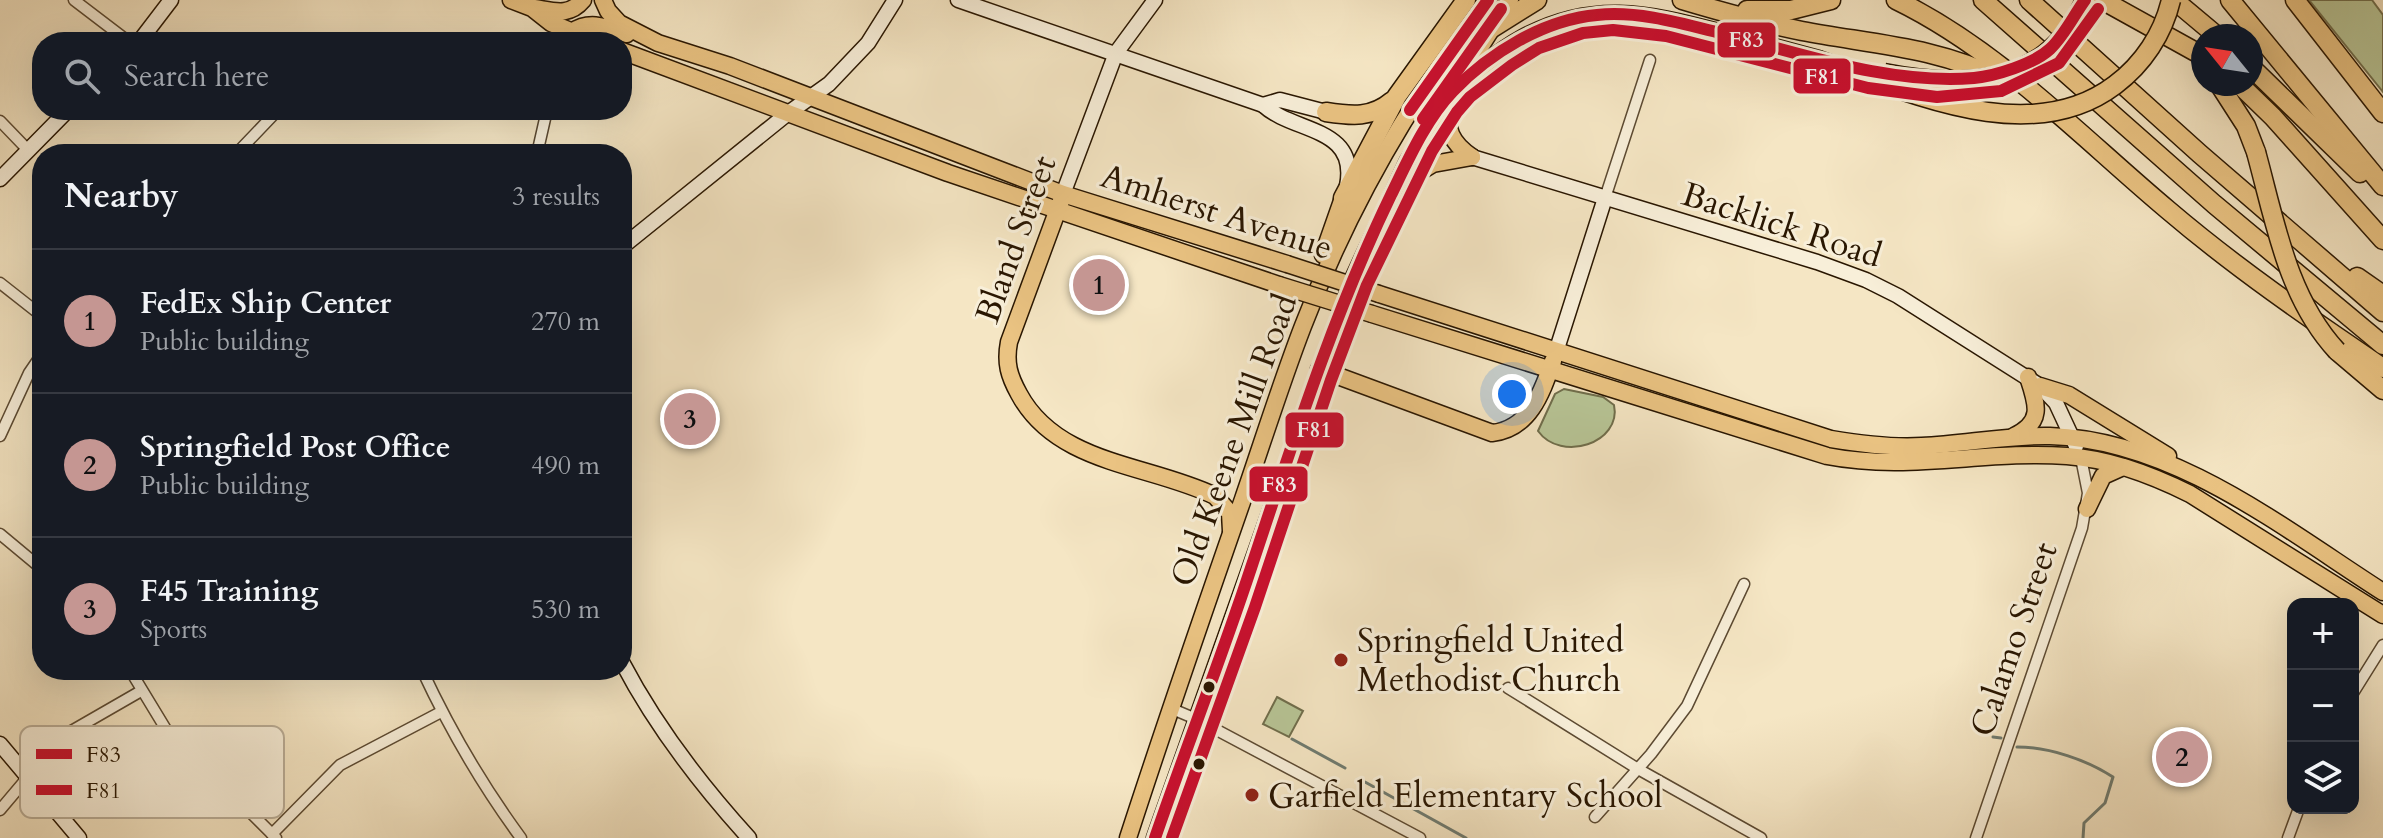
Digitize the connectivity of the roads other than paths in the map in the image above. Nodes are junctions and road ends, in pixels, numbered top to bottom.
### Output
1 (74, 0) edge
2 (171, 0) edge
3 (511, 0) edge
4 (585, 0) edge
5 (603, 0) edge
6 (895, 0) edge
7 (958, 0) edge
8 (1155, 0) edge
9 (1466, 0) edge
10 (1488, 0) edge
11 (1510, 0) edge
12 (1537, 0) edge
13 (1682, 0) edge
14 (1693, 0) edge
15 (1831, 0) edge
16 (1896, 0) edge
17 (1983, 0) edge
18 (2029, 0) edge
19 (2085, 0) edge
20 (2102, 0) edge
21 (2172, 0) edge
22 (2230, 0) edge
23 (2295, 0) edge
24 (532, 8) junction
25 (2202, 24) edge
26 (1489, 30) junction
27 (116, 32) edge
28 (147, 32) edge
29 (563, 32) edge
30 (572, 32) edge
31 (575, 32) edge
32 (620, 32) edge
33 (632, 35) edge
34 (2176, 41) junction
35 (658, 43) junction
36 (2191, 49) edge
37 (1116, 53) junction
38 (2191, 54) edge
39 (632, 55) edge
40 (1650, 60) dead end
41 (1818, 60) junction
42 (2263, 79) edge
43 (1397, 96) junction
44 (2227, 96) edge
45 (2251, 96) edge
46 (810, 98) junction
47 (1446, 99) junction
48 (2038, 99) junction
49 (1263, 105) junction
50 (1326, 112) joint
51 (2383, 113) edge
52 (787, 114) junction
53 (57, 120) edge
54 (268, 120) edge
55 (545, 120) edge
56 (0, 121) edge
57 (32, 144) edge
58 (32, 144) edge
59 (246, 144) edge
60 (539, 144) edge
61 (27, 149) junction
62 (1472, 157) junction
63 (0, 179) edge
64 (2383, 186) edge
65 (1394, 189) junction
66 (1063, 194) junction
67 (2383, 194) edge
68 (1343, 198) junction
69 (1605, 198) junction
70 (1057, 211) junction
71 (2288, 231) junction
72 (632, 239) edge
73 (2383, 240) edge
74 (0, 283) edge
75 (2383, 295) edge
76 (32, 308) edge
77 (2383, 312) edge
78 (1303, 326) junction
79 (2383, 345) edge
80 (1556, 352) junction
81 (2383, 368) edge
82 (32, 369) edge
83 (1319, 369) junction
84 (1549, 371) junction
85 (2034, 382) junction
86 (2383, 390) edge
87 (0, 436) edge
88 (2006, 438) junction
89 (2073, 438) junction
90 (2081, 458) junction
91 (1255, 465) junction
92 (2123, 467) junction
93 (2192, 473) junction
94 (1206, 491) junction
95 (2087, 509) junction
96 (1231, 532) junction
97 (0, 534) edge
98 (32, 561) edge
99 (1744, 584) dead end
100 (2383, 592) edge
101 (2383, 615) edge
102 (2383, 645) edge
103 (632, 679) edge
104 (135, 680) edge
105 (427, 680) edge
106 (2359, 683) edge
107 (1508, 688) dead end
108 (141, 691) junction
109 (1170, 708) junction
110 (441, 712) junction
111 (1196, 719) junction
112 (80, 726) edge
113 (165, 726) edge
114 (0, 744) edge
115 (20, 768) edge
116 (1638, 769) junction
117 (20, 786) edge
118 (0, 810) edge
119 (2297, 814) edge
120 (1595, 817) dead end
121 (62, 818) edge
122 (256, 818) edge
123 (274, 836) edge
124 (79, 838) edge
125 (521, 838) edge
126 (749, 838) edge
127 (1128, 838) edge
128 (1155, 838) edge
129 (1420, 838) edge
130 (1761, 838) edge
131 (1976, 838) edge
132 (2288, 838) edge

1 - 27 street
2 - 28 main road
3 - 24 main road
4 - 24 main road
4 - 30 main road
5 - 35 main road, Amherst Avenue
6 - 46 main road
7 - 37 main road
8 - 37 main road, Bland Street
9 - 43 highway
10 - 78 main road, Old Keene Mill Road
11 - 26 main road, Old Keene Mill Road
12 - 26 highway
13 - 48 highway
14 - 15 highway
16 - 48 highway
17 - 79 highway
18 - 71 highway
19 - 41 highway, bridge
20 - 34 highway
21 - 25 highway
21 - 41 highway, bridge
22 - 64 highway
23 - 51 highway
24 - 29 main road
26 - 47 main road, Old Keene Mill Road
31 - 32 main road
33 - 35 main road
34 - 36 highway
34 - 38 highway
35 - 46 main road, Amherst Avenue
37 - 49 main road
37 - 66 main road, Bland Street
39 - 52 main road, Amherst Avenue
40 - 69 street
41 - 47 highway
42 - 67 highway
43 - 50 highway
43 - 68 highway
44 - 86 highway, bridge
45 - 73 highway
46 - 52 main road
46 - 66 main road, Amherst Avenue
47 - 62 main road
47 - 65 main road, Old Keene Mill Road
48 - 81 highway
49 - 50 main road
49 - 68 main road
52 - 70 main road, Amherst Avenue
52 - 72 main road
53 - 57 main road
54 - 59 street
55 - 60 street
56 - 61 street
58 - 61 main road
61 - 63 main road
62 - 65 main road
62 - 69 main road, Backlick Road
65 - 83 main road, Old Keene Mill Road
66 - 70 main road, Bland Street
66 - 80 main road, Amherst Avenue, bridge
68 - 78 main road
69 - 80 main road
69 - 85 main road, Backlick Road
70 - 84 main road, Amherst Avenue, bridge
70 - 94 main road, Bland Street
71 - 75 highway
71 - 77 highway
74 - 76 street
78 - 91 main road, Old Keene Mill Road
80 - 84 main road
80 - 88 main road, Amherst Avenue
82 - 87 street
83 - 84 main road
83 - 111 main road, Old Keene Mill Road
84 - 90 main road, Amherst Avenue
85 - 88 main road
85 - 89 main road, Backlick Road
85 - 93 main road
88 - 89 main road, Amherst Avenue
89 - 90 main road, Backlick Road
89 - 93 main road
90 - 92 main road
90 - 95 street, Calamo Street
91 - 94 main road
91 - 96 main road, Old Keene Mill Road
92 - 95 main road
92 - 101 main road
93 - 100 main road
94 - 96 main road
95 - 131 street, Calamo Street
96 - 109 main road, Old Keene Mill Road
97 - 98 street
99 - 116 street
102 - 106 street
103 - 126 main road
104 - 108 street
105 - 110 street
107 - 116 street
108 - 112 street
108 - 113 street
109 - 111 street
109 - 127 main road, Old Keene Mill Road
110 - 123 street
110 - 125 street
111 - 128 main road, Old Keene Mill Road
111 - 129 street
114 - 115 main road
116 - 120 street
116 - 130 street
117 - 118 street
119 - 132 street
121 - 124 main road
122 - 123 street

